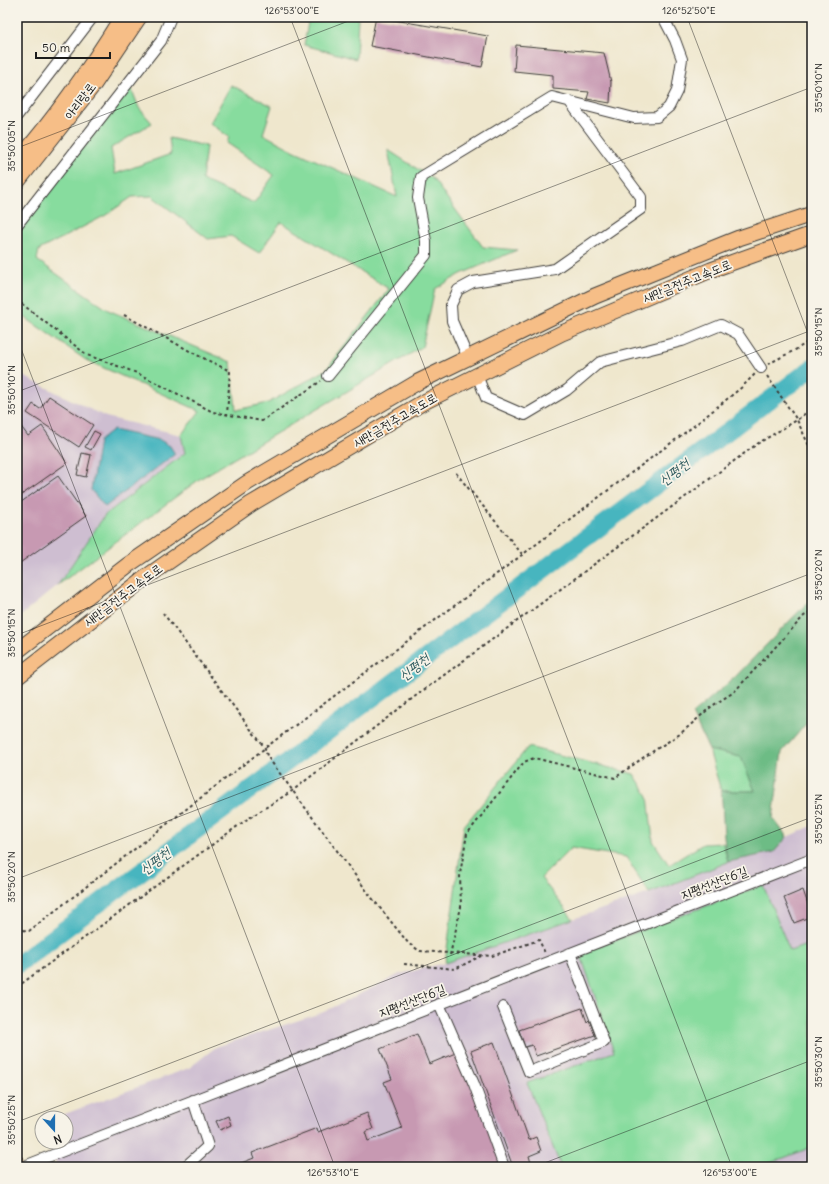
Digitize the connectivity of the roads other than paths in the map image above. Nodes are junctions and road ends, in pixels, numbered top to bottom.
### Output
1 (92, 17) edge
2 (122, 17) edge
3 (139, 17) edge
4 (171, 17) edge
5 (663, 17) edge
6 (569, 101) junction
7 (17, 116) edge
8 (17, 162) edge
9 (17, 182) edge
10 (812, 214) edge
11 (17, 225) edge
12 (812, 234) edge
13 (468, 358) junction
14 (761, 368) road end
15 (328, 376) road end
16 (477, 376) junction
17 (17, 651) edge
18 (17, 676) edge
19 (812, 859) edge
20 (570, 953) junction
21 (439, 1004) junction
22 (503, 1007) dead end
23 (193, 1100) junction
24 (17, 1162) edge
25 (21, 1167) edge
26 (185, 1167) edge
27 (504, 1167) edge

1 - 7 street
2 - 8 highway, 아리랑로
3 - 9 highway, 아리랑로
4 - 11 street
5 - 6 street
6 - 13 street
6 - 15 street
10 - 13 highway, 새만금전주고속도로
12 - 16 highway, 새만금전주고속도로
13 - 17 highway, 새만금전주고속도로
14 - 16 street
16 - 18 highway, 새만금전주고속도로
19 - 20 street, 지평선산단6길
20 - 21 street, 지평선산단6길
20 - 22 street
21 - 23 street, 지평선산단6길
21 - 27 street
23 - 25 street, 지평선산단6길
23 - 26 street
24 - 25 main road

